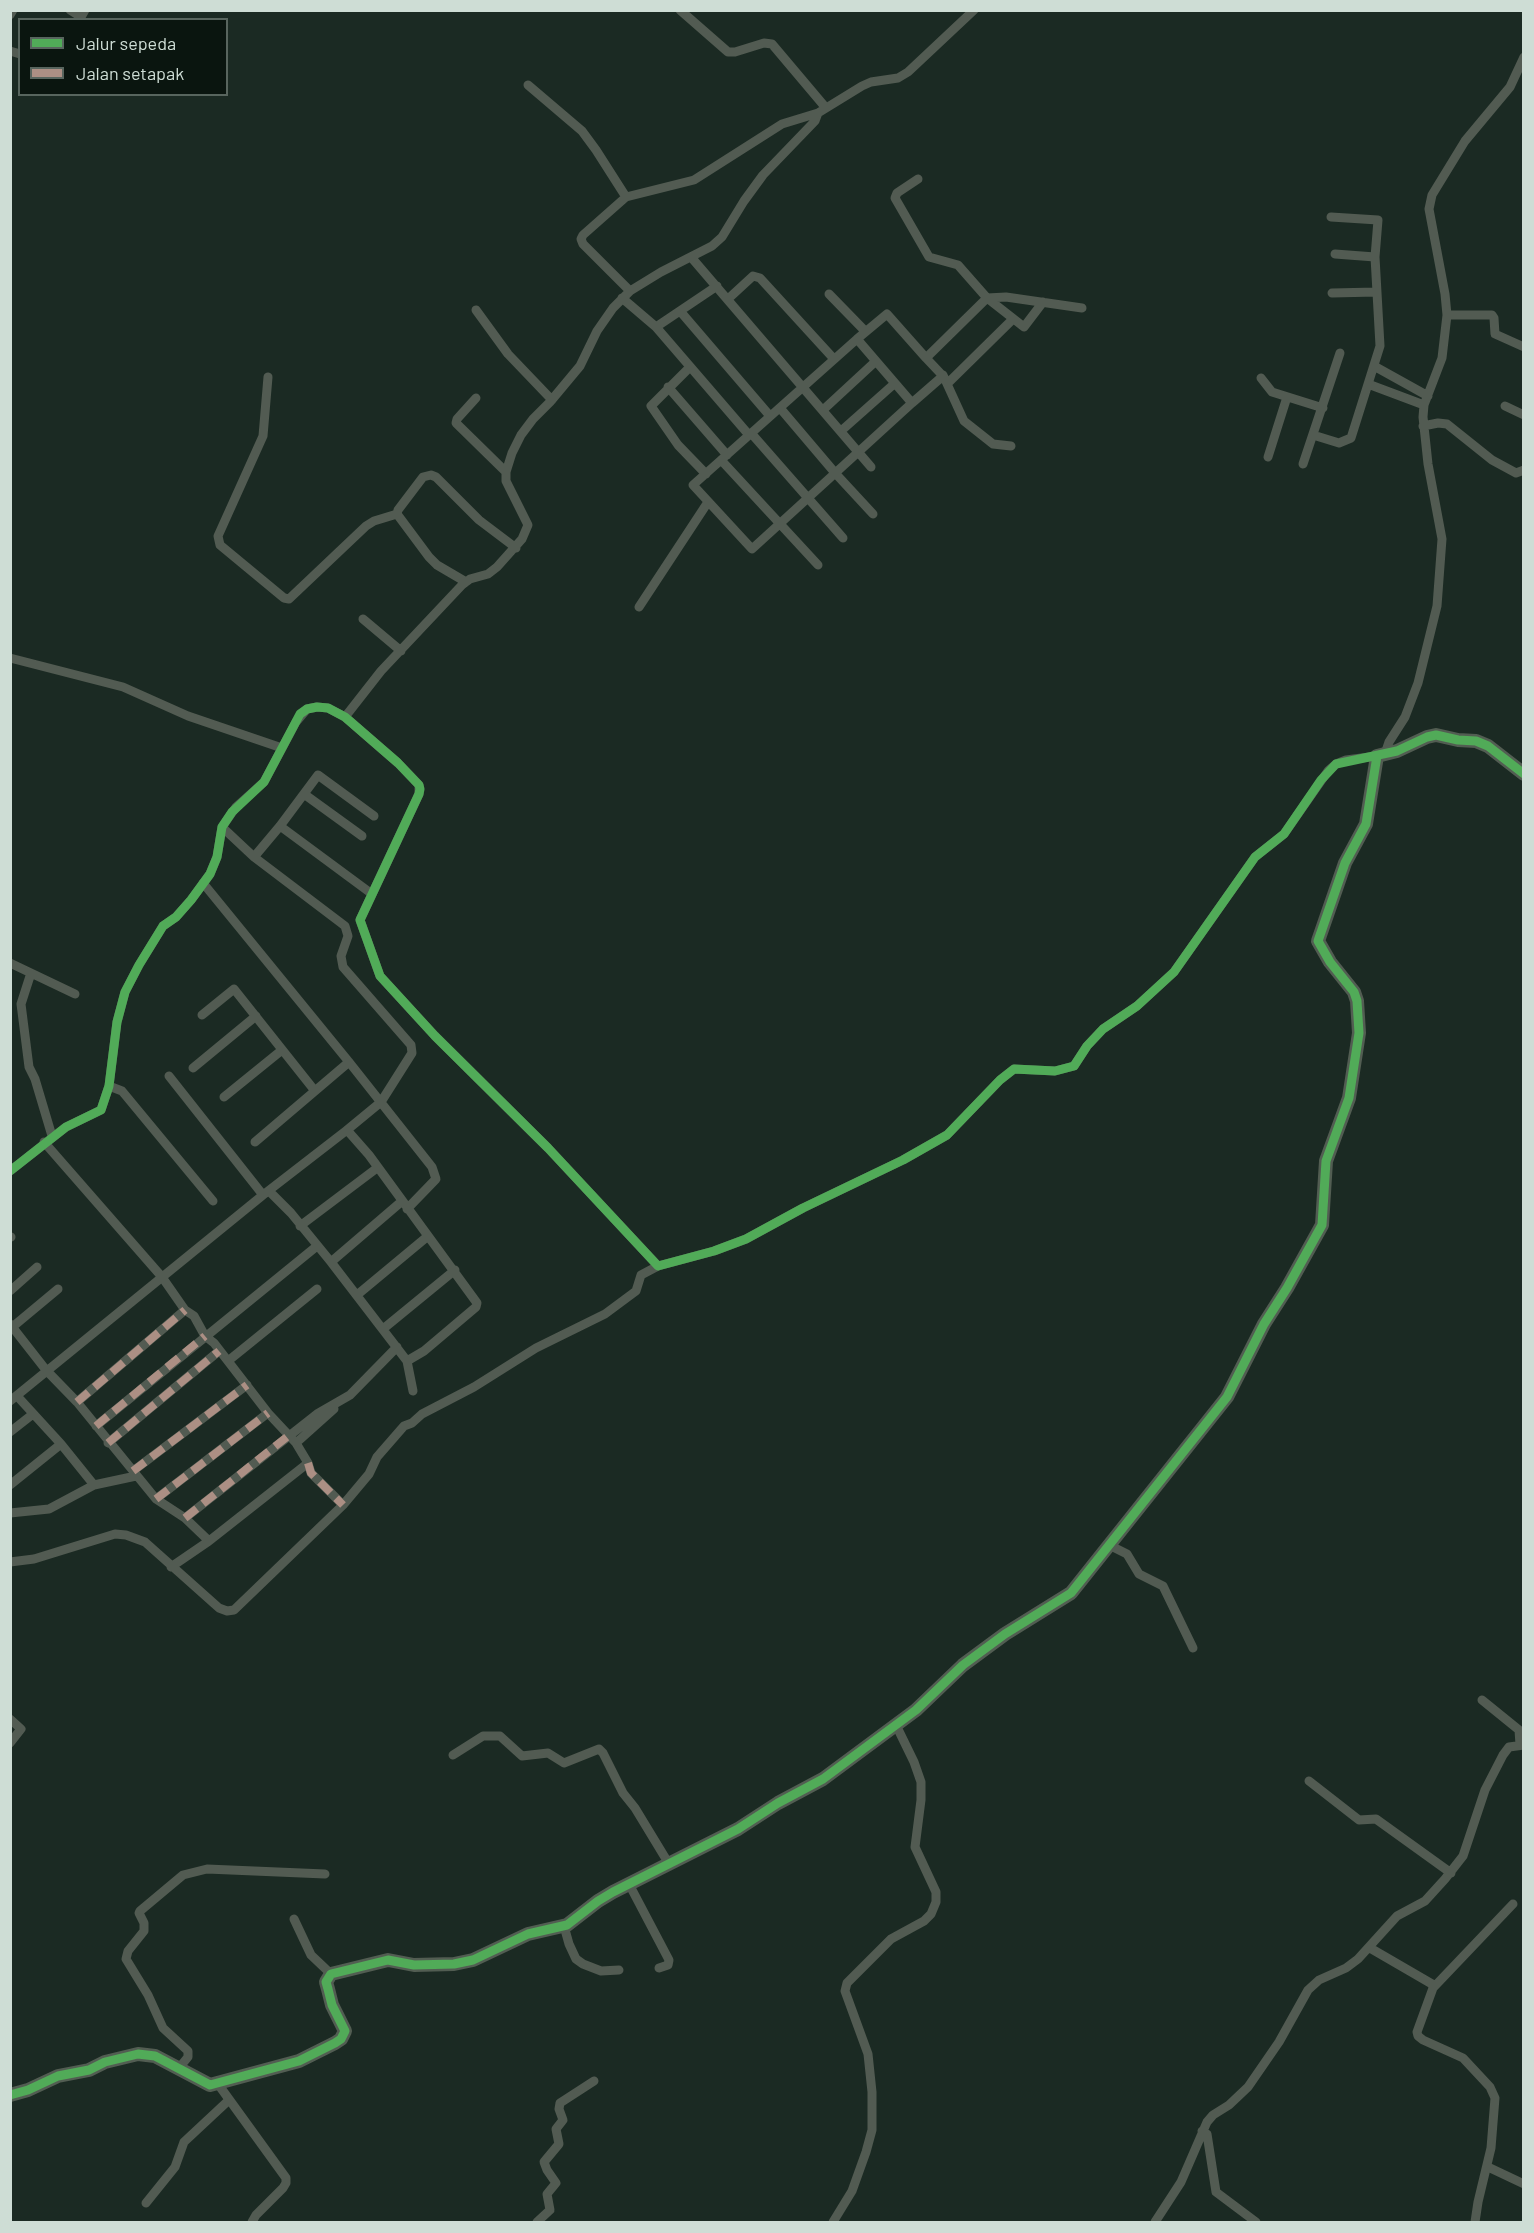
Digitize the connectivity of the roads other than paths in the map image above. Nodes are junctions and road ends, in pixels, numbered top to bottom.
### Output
1 (13, 10) edge
2 (70, 10) edge
3 (680, 10) edge
4 (974, 10) edge
5 (10, 15) edge
6 (82, 16) edge
7 (1524, 57) edge
8 (528, 85) dead end
9 (822, 110) junction
10 (918, 179) dead end
11 (626, 197) junction
12 (1331, 217) dead end
13 (1335, 254) dead end
14 (691, 257) junction
15 (1375, 257) junction
16 (717, 286) junction
17 (630, 291) junction
18 (1376, 292) junction
19 (1332, 293) dead end
20 (830, 294) dead end
21 (622, 298) junction
22 (987, 298) junction
23 (728, 299) junction
24 (1043, 302) junction
25 (1082, 308) dead end
26 (476, 310) dead end
27 (680, 311) junction
28 (1447, 315) junction
29 (1013, 319) junction
30 (656, 327) junction
31 (865, 331) junction
32 (857, 339) junction
33 (1524, 347) edge
34 (1340, 353) dead end
35 (927, 358) junction
36 (834, 359) junction
37 (876, 361) junction
38 (1374, 366) junction
39 (690, 367) junction
40 (268, 377) dead end
41 (1261, 378) dead end
42 (946, 379) junction
43 (894, 384) junction
44 (1368, 384) junction
45 (668, 387) junction
46 (803, 387) junction
47 (1287, 397) junction
48 (476, 398) dead end
49 (552, 400) junction
50 (1426, 401) junction
51 (912, 403) junction
52 (1505, 406) dead end
53 (780, 408) junction
54 (1323, 408) junction
55 (823, 410) junction
56 (1524, 415) edge
57 (770, 416) junction
58 (1423, 426) junction
59 (841, 431) junction
60 (750, 434) junction
61 (1313, 435) junction
62 (1011, 446) dead end
63 (859, 453) junction
64 (724, 457) junction
65 (1268, 457) dead end
66 (1303, 464) dead end
67 (871, 467) dead end
68 (1524, 470) edge
69 (506, 472) junction
70 (706, 474) junction
71 (836, 474) junction
72 (808, 499) junction
73 (708, 502) junction
74 (397, 514) junction
75 (873, 514) dead end
76 (780, 524) junction
77 (843, 537) dead end
78 (516, 548) junction
79 (818, 565) dead end
80 (466, 582) junction
81 (639, 608) dead end
82 (363, 619) dead end
83 (401, 651) junction
84 (10, 658) edge
85 (345, 717) junction
86 (282, 748) junction
87 (1381, 755) junction
88 (1524, 774) edge
89 (304, 794) junction
90 (374, 816) dead end
91 (280, 826) junction
92 (222, 827) junction
93 (362, 836) dead end
94 (254, 857) junction
95 (203, 884) junction
96 (372, 894) junction
97 (10, 963) edge
98 (31, 973) junction
99 (75, 994) dead end
100 (202, 1015) dead end
101 (256, 1016) junction
102 (282, 1050) junction
103 (349, 1062) junction
104 (193, 1068) dead end
105 (169, 1076) dead end
106 (109, 1086) junction
107 (315, 1091) junction
108 (224, 1098) dead end
109 (381, 1102) junction
110 (347, 1130) junction
111 (48, 1139) junction
112 (255, 1142) dead end
113 (377, 1168) junction
114 (10, 1171) edge
115 (266, 1193) junction
116 (213, 1201) dead end
117 (404, 1205) junction
118 (300, 1226) junction
119 (428, 1236) junction
120 (317, 1246) junction
121 (331, 1262) junction
122 (658, 1266) junction
123 (37, 1267) dead end
124 (455, 1270) junction
125 (162, 1277) junction
126 (58, 1289) dead end
127 (317, 1289) dead end
128 (10, 1291) edge
129 (357, 1295) junction
130 (185, 1310) junction
131 (11, 1327) edge
132 (383, 1329) junction
133 (205, 1336) junction
134 (397, 1347) junction
135 (219, 1351) junction
136 (407, 1360) junction
137 (228, 1361) junction
138 (46, 1370) junction
139 (247, 1385) junction
140 (413, 1391) dead end
141 (350, 1395) junction
142 (14, 1399) edge
143 (77, 1402) junction
144 (268, 1413) junction
145 (33, 1414) junction
146 (96, 1426) junction
147 (10, 1432) edge
148 (288, 1436) junction
149 (108, 1443) junction
150 (296, 1443) junction
151 (61, 1444) junction
152 (308, 1463) junction
153 (135, 1474) junction
154 (10, 1485) edge
155 (94, 1485) junction
156 (156, 1499) junction
157 (343, 1505) junction
158 (10, 1513) edge
159 (185, 1518) junction
160 (209, 1541) junction
161 (1109, 1545) junction
162 (10, 1562) edge
163 (171, 1567) junction
164 (1193, 1648) dead end
165 (1482, 1700) dead end
166 (10, 1719) edge
167 (896, 1725) junction
168 (10, 1743) edge
169 (1522, 1745) edge
170 (453, 1755) dead end
171 (1309, 1782) dead end
172 (669, 1864) junction
173 (1451, 1873) junction
174 (325, 1874) dead end
175 (629, 1884) junction
176 (1513, 1904) dead end
177 (294, 1919) dead end
178 (564, 1926) junction
179 (1370, 1948) junction
180 (659, 1968) dead end
181 (619, 1970) dead end
182 (331, 1974) junction
183 (1433, 1988) junction
184 (179, 2068) junction
185 (594, 2080) dead end
186 (218, 2084) junction
187 (10, 2095) edge
188 (229, 2100) junction
189 (1202, 2131) junction
190 (1488, 2167) junction
191 (1524, 2184) edge
192 (146, 2203) dead end
193 (252, 2223) edge
194 (537, 2223) edge
195 (833, 2223) edge
196 (1155, 2223) edge
197 (1256, 2223) edge
198 (1475, 2223) edge

1 - 5 street
2 - 6 street
3 - 9 street
4 - 9 street
7 - 28 street
8 - 11 street
9 - 11 street
9 - 14 street
10 - 22 street
11 - 17 street
12 - 15 street
13 - 15 street
14 - 16 street
14 - 17 street
15 - 18 street
16 - 23 street
16 - 27 street
17 - 21 street
18 - 19 street
18 - 38 street
20 - 31 street
21 - 30 street
21 - 49 street
22 - 24 street
22 - 29 street
22 - 35 street
23 - 36 street
23 - 46 street
24 - 25 street
24 - 29 street
26 - 49 street
27 - 30 street
27 - 57 street
28 - 33 street
28 - 50 street
29 - 42 street
30 - 39 street
31 - 32 street
31 - 35 street
32 - 36 street
32 - 37 street
34 - 54 street
35 - 42 street
36 - 46 street
37 - 43 street
37 - 55 street
38 - 44 street
38 - 50 street
39 - 45 street
39 - 60 street
40 - 74 street
41 - 47 street
42 - 51 street
42 - 62 street
43 - 51 street
43 - 59 street
44 - 50 street
44 - 61 street
45 - 64 street
45 - 70 street
46 - 53 street
46 - 55 street
47 - 54 street
47 - 65 street
48 - 69 street
49 - 69 street
50 - 58 street
51 - 63 street
52 - 56 street
53 - 57 street
53 - 71 street
54 - 61 street
55 - 59 street
57 - 60 street
58 - 68 street
58 - 87 street
59 - 63 street
60 - 64 street
60 - 72 street
61 - 66 street
63 - 67 street
63 - 71 street
64 - 70 street
64 - 76 street
69 - 78 street
70 - 73 street
71 - 72 street
71 - 75 street
72 - 76 street
72 - 77 street
73 - 76 street
73 - 81 street
74 - 78 street
74 - 80 street
76 - 79 street
78 - 80 street
80 - 83 street
82 - 83 street
83 - 85 street
84 - 86 street
85 - 86 street
85 - 96 street
86 - 92 street
87 - 88 street
87 - 122 street
87 - 161 street
89 - 90 street
89 - 91 street
89 - 93 street
91 - 94 street
91 - 96 street
92 - 94 street
92 - 95 street
94 - 109 street
95 - 103 street
95 - 106 street
96 - 122 street
97 - 98 street
98 - 99 street
98 - 111 street
100 - 101 street
101 - 102 street
101 - 104 street
102 - 107 street
102 - 108 street
103 - 107 street
103 - 109 street
105 - 115 street
106 - 111 street
106 - 116 street
107 - 112 street
109 - 110 street
109 - 117 street
110 - 113 street
110 - 115 street
111 - 114 street
111 - 125 street
113 - 117 street
113 - 118 street
115 - 118 street
115 - 125 street
117 - 119 street
117 - 121 street
118 - 120 street
119 - 124 street
119 - 129 street
120 - 121 street
120 - 133 street
121 - 129 street
122 - 157 street
123 - 128 street
124 - 132 street
124 - 136 street
125 - 130 street
125 - 138 street
126 - 131 street
127 - 137 street
129 - 132 street
130 - 133 street
130 - 143 street
131 - 138 street
132 - 134 street
133 - 135 street
133 - 146 street
134 - 136 street
134 - 141 street
135 - 137 street
135 - 149 street
136 - 140 street
137 - 139 street
138 - 142 street
138 - 143 street
139 - 144 street
139 - 153 street
141 - 148 street
141 - 150 street
142 - 145 street
143 - 146 street
144 - 148 street
144 - 156 street
145 - 147 street
145 - 151 street
146 - 149 street
148 - 150 street
148 - 159 street
149 - 153 street
150 - 152 street
151 - 154 street
151 - 155 street
152 - 157 street
152 - 160 street
153 - 155 street
153 - 156 street
155 - 158 street
156 - 159 street
157 - 163 street
159 - 160 street
160 - 163 street
161 - 164 street
161 - 167 street
162 - 163 street
165 - 169 street
166 - 168 street
167 - 172 street
167 - 195 street
169 - 173 street
170 - 172 street
171 - 173 street
172 - 175 street
173 - 179 street
174 - 184 street
175 - 178 street
175 - 180 street
176 - 183 street
177 - 182 street
178 - 181 street
178 - 182 street
179 - 183 street
179 - 189 street
182 - 186 street
183 - 190 street
184 - 186 street
184 - 187 street
185 - 194 street
186 - 188 street
188 - 192 street
188 - 193 street
189 - 196 street
189 - 197 street
190 - 191 street
190 - 198 street

